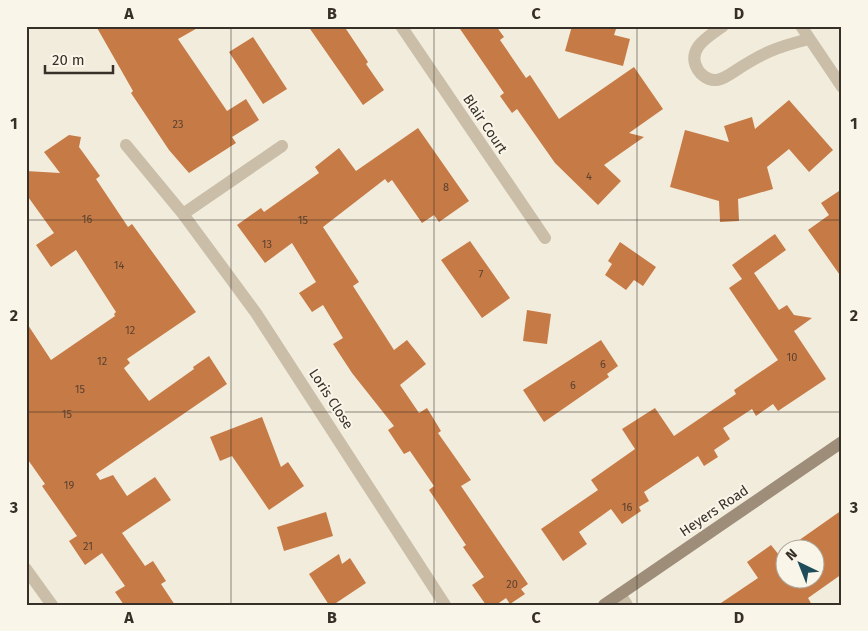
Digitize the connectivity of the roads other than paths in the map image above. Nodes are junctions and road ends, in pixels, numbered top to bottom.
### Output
1 (400, 26) edge
2 (723, 26) edge
3 (801, 26) edge
4 (809, 39) junction
5 (842, 87) edge
6 (126, 145) dead end
7 (282, 146) dead end
8 (183, 214) junction
9 (545, 238) dead end
10 (842, 442) edge
11 (26, 569) edge
12 (620, 594) junction
13 (52, 605) edge
14 (445, 605) edge
15 (604, 605) edge
16 (627, 605) edge

1 - 9 street, Blair Court
2 - 4 street
3 - 4 street
4 - 5 street
6 - 8 street, Loris Close
7 - 8 street
8 - 14 street, Loris Close
10 - 12 street, Heyers Road
11 - 13 street
12 - 15 street, Heyers Road
12 - 16 street

